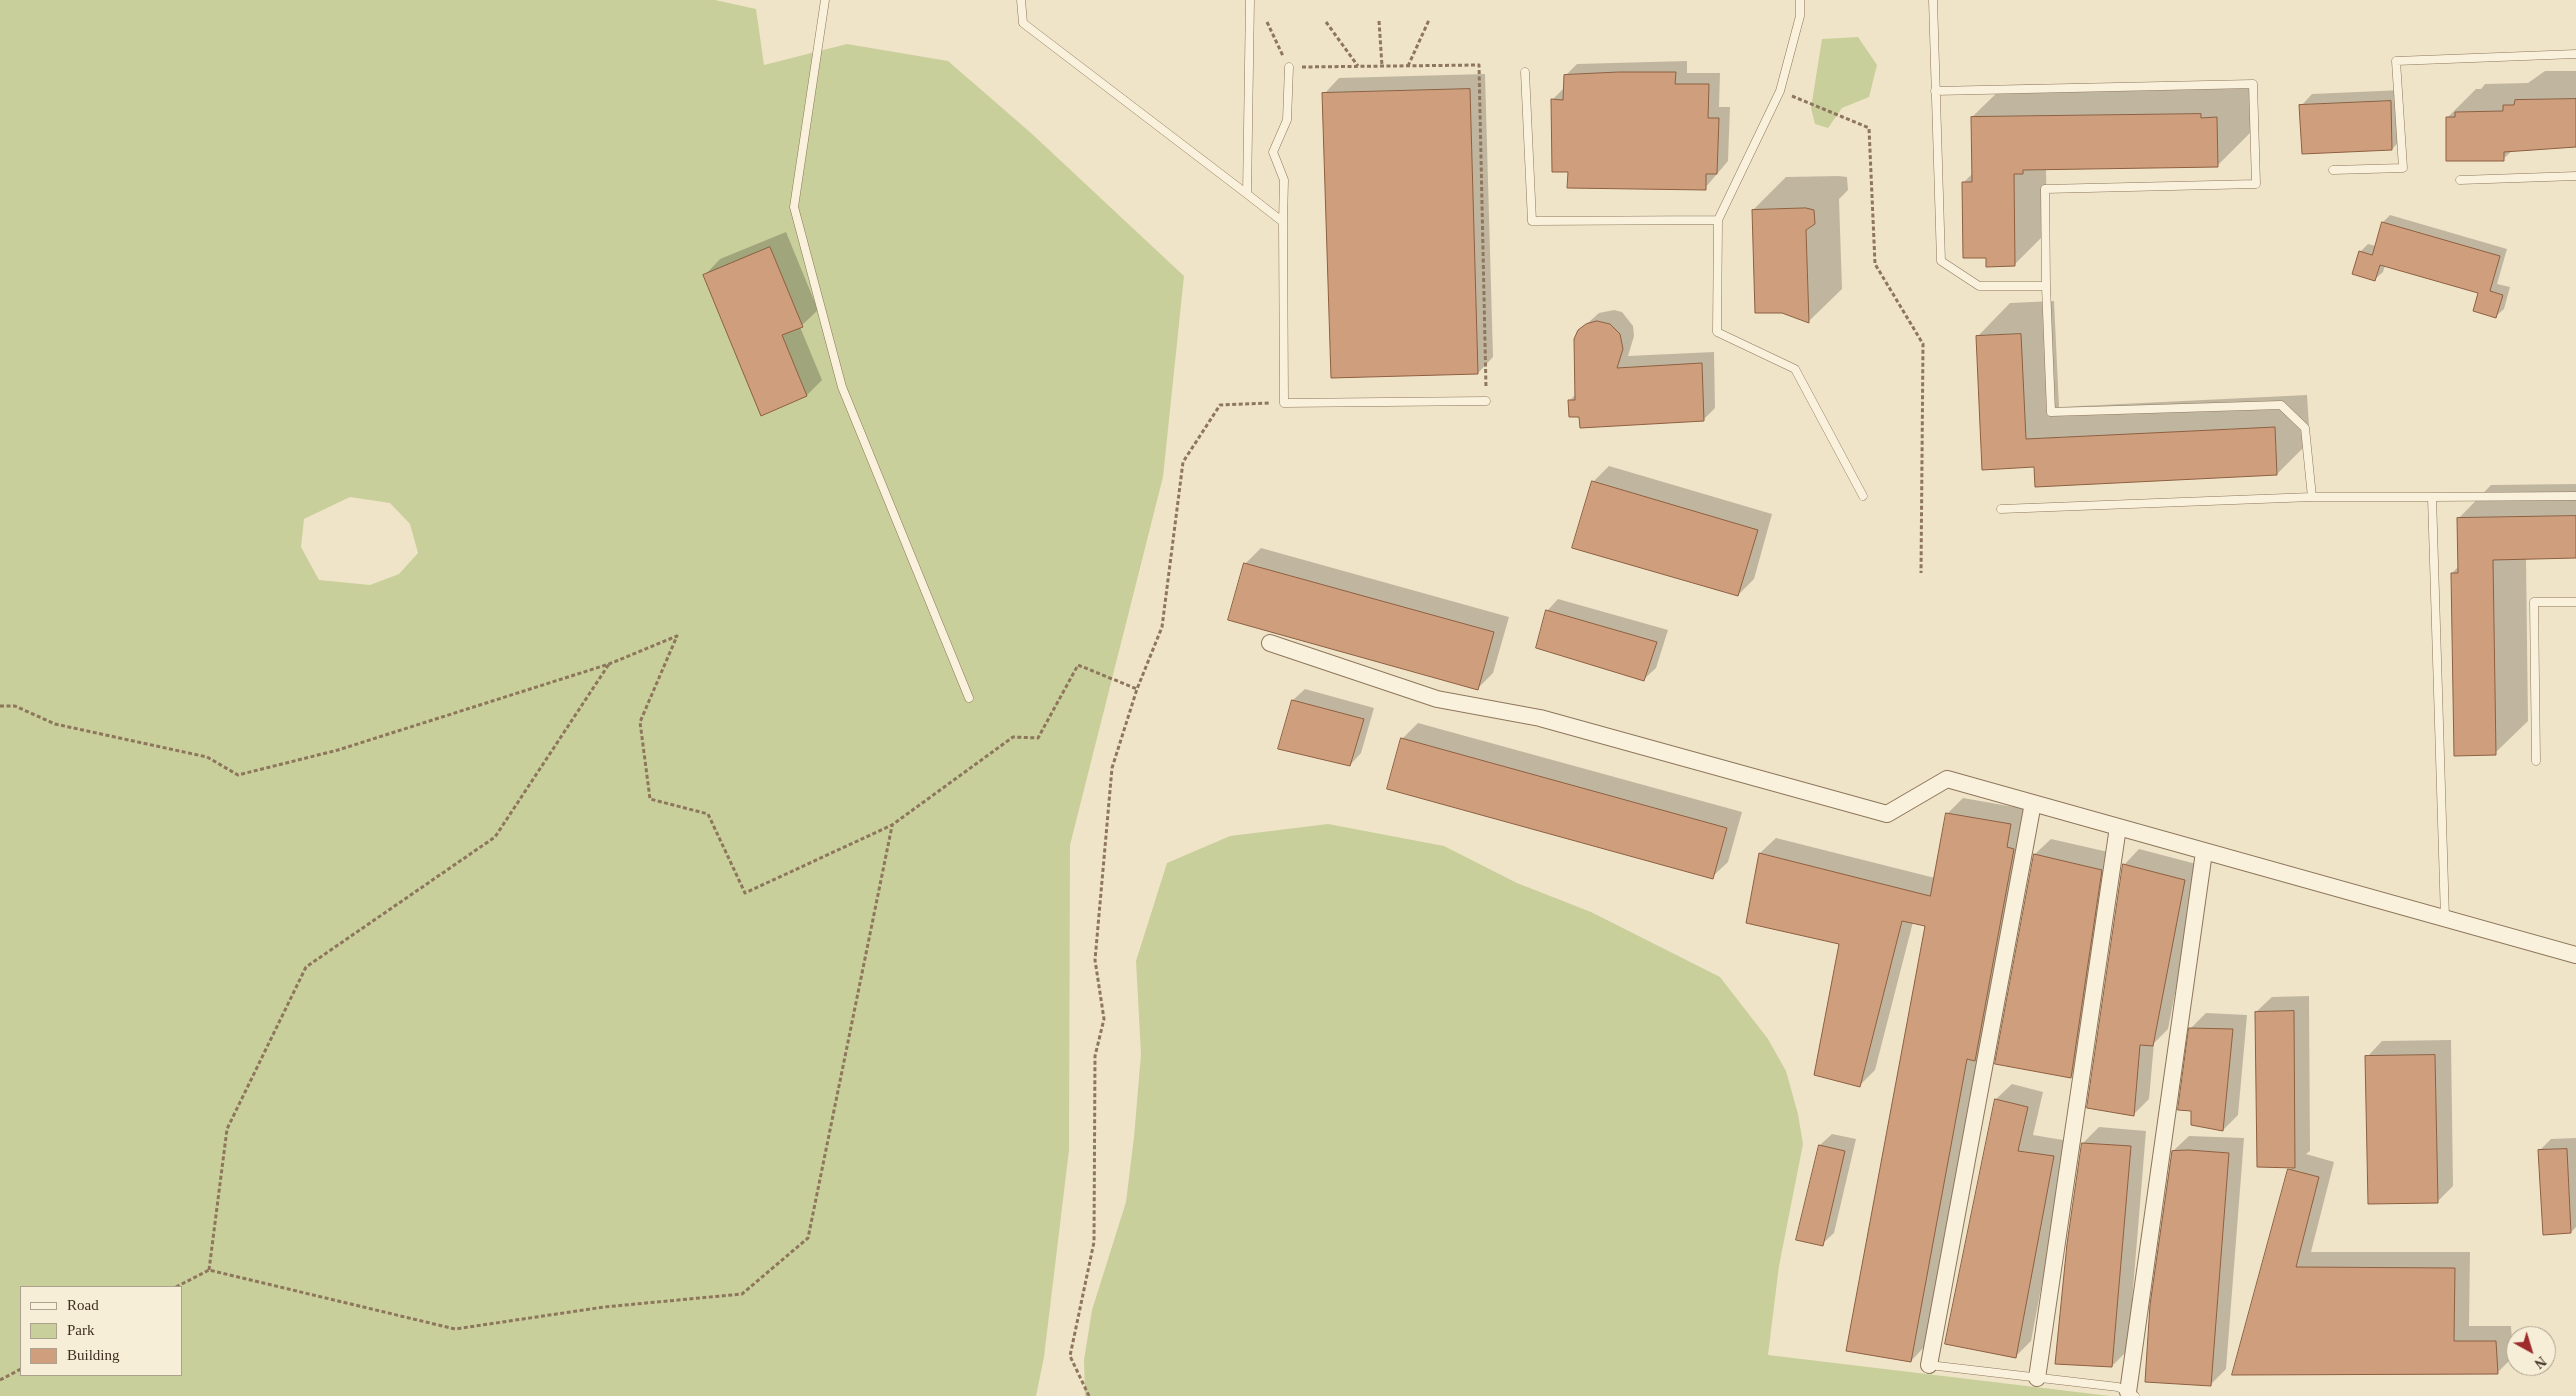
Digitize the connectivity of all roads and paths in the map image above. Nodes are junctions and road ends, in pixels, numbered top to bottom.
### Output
1 (825, 0) edge
2 (1021, 0) edge
3 (1250, 0) edge
4 (1800, 0) edge
5 (1933, 0) edge
6 (1428, 20) dead end
7 (1379, 21) dead end
8 (1267, 22) dead end
9 (1326, 22) dead end
10 (2576, 54) edge
11 (1358, 66) junction
12 (1382, 66) junction
13 (1408, 66) junction
14 (1289, 68) junction
15 (1525, 72) dead end
16 (1780, 91) junction
17 (1935, 91) junction
18 (2333, 170) dead end
19 (2576, 176) edge
20 (2460, 180) dead end
21 (1247, 194) junction
22 (1718, 220) junction
23 (1282, 222) junction
24 (2046, 286) junction
25 (1486, 401) joint
26 (1284, 403) junction
27 (1862, 496) dead end
28 (2576, 496) edge
29 (2312, 497) junction
30 (2432, 497) junction
31 (2001, 508) dead end
32 (1922, 573) dead end
33 (2576, 602) edge
34 (1270, 643) dead end
35 (609, 664) junction
36 (1138, 689) junction
37 (969, 698) dead end
38 (0, 706) edge
39 (2536, 761) dead end
40 (2033, 803) junction
41 (892, 825) junction
42 (2118, 827) junction
43 (2204, 852) junction
44 (2445, 920) junction
45 (2576, 955) edge
46 (209, 1270) junction
47 (178, 1286) edge
48 (1929, 1365) joint
49 (20, 1370) edge
50 (2037, 1378) junction
51 (0, 1380) edge
52 (2131, 1394) edge
53 (1089, 1396) edge

1 - 37 lane
2 - 21 lane
3 - 21 lane
4 - 16 lane
5 - 17 lane
6 - 13 path
7 - 12 path
8 - 14 path
9 - 11 path
10 - 18 lane
11 - 12 path
11 - 14 path
12 - 13 path
13 - 25 path
14 - 23 lane
15 - 22 lane
16 - 22 lane
16 - 32 path
17 - 24 lane
17 - 24 lane
19 - 20 lane
21 - 23 lane
22 - 27 lane
23 - 26 lane
24 - 29 lane
25 - 26 lane
26 - 36 path
28 - 30 lane
29 - 30 lane
29 - 31 lane
30 - 44 lane
33 - 39 lane
34 - 40 street
35 - 38 path
35 - 41 path
35 - 46 path
36 - 41 path
36 - 53 path
40 - 42 street
40 - 48 street
41 - 46 path
42 - 43 street
42 - 50 street
43 - 44 street
43 - 52 street
44 - 45 street
46 - 47 path
48 - 50 lane
49 - 51 path
50 - 52 lane

